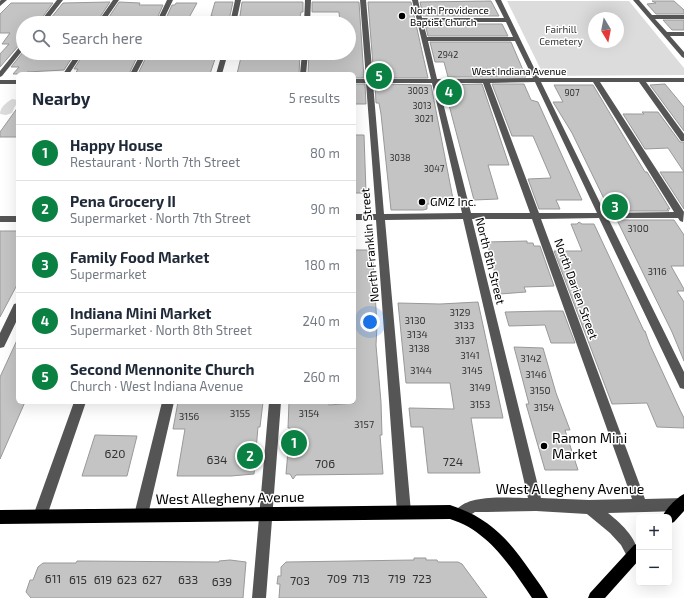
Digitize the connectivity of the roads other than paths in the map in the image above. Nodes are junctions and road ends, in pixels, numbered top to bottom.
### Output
1 (4, 0) edge
2 (60, 0) edge
3 (116, 0) edge
4 (170, 0) edge
5 (238, 0) edge
6 (308, 0) edge
7 (363, 0) edge
8 (416, 0) edge
9 (498, 0) edge
10 (636, 0) edge
11 (0, 4) edge
12 (47, 16) edge
13 (105, 16) edge
14 (162, 16) edge
15 (235, 16) edge
16 (307, 16) edge
17 (684, 16) edge
18 (650, 17) junction
19 (421, 20) junction
20 (507, 20) junction
21 (665, 34) junction
22 (684, 34) edge
23 (425, 39) junction
24 (516, 39) junction
25 (683, 54) edge
26 (16, 55) edge
27 (75, 60) edge
28 (141, 60) edge
29 (223, 60) edge
30 (304, 60) edge
31 (67, 72) edge
32 (135, 72) edge
33 (220, 72) edge
34 (303, 72) edge
35 (0, 75) edge
36 (595, 80) junction
37 (642, 80) junction
38 (684, 80) edge
39 (356, 81) edge
40 (369, 81) junction
41 (435, 81) junction
42 (486, 81) junction
43 (538, 81) junction
44 (0, 82) edge
45 (16, 82) edge
46 (684, 139) edge
47 (467, 216) junction
48 (536, 216) junction
49 (604, 216) junction
50 (356, 217) edge
51 (380, 217) junction
52 (683, 217) edge
53 (0, 219) edge
54 (16, 219) edge
55 (16, 312) edge
56 (0, 344) edge
57 (684, 384) edge
58 (79, 404) edge
59 (168, 404) edge
60 (275, 404) edge
61 (683, 502) edge
62 (536, 504) junction
63 (642, 505) junction
64 (590, 507) junction
65 (404, 512) junction
66 (461, 514) junction
67 (672, 514) edge
68 (141, 515) junction
69 (266, 515) junction
70 (40, 516) junction
71 (0, 517) edge
72 (636, 552) edge
73 (259, 598) edge
74 (542, 598) edge
75 (595, 598) edge

1 - 11 street
2 - 12 street
3 - 13 street
4 - 14 street
5 - 15 street
6 - 16 street
7 - 40 street, North Franklin Street
8 - 19 street, North 8th Street
9 - 20 street
10 - 18 street
17 - 18 street
18 - 21 street
19 - 20 street
19 - 23 street, North 8th Street
20 - 24 street
21 - 22 street
21 - 25 street
23 - 24 street
23 - 41 street, North 8th Street
24 - 43 street
26 - 35 street
27 - 31 street
28 - 32 street
29 - 33 street
30 - 34 street
36 - 37 street, West Indiana Avenue
36 - 43 street, West Indiana Avenue
36 - 52 street
37 - 38 street, West Indiana Avenue
37 - 46 street
39 - 40 street, West Indiana Avenue
40 - 41 street, West Indiana Avenue
40 - 51 street, North Franklin Street
41 - 42 street, West Indiana Avenue
41 - 47 street, North 8th Street
42 - 43 street, West Indiana Avenue
42 - 48 street, North Darien Street
43 - 49 street
44 - 45 street
47 - 48 street
47 - 51 street
47 - 62 street, North 8th Street
48 - 49 street
48 - 63 street, North Darien Street
49 - 52 street
49 - 57 street
50 - 51 street
51 - 65 street, North Franklin Street
53 - 54 street
55 - 56 street
58 - 70 street
59 - 68 street
60 - 69 street
61 - 63 street, West Allegheny Avenue
61 - 67 main road
62 - 64 street, West Allegheny Avenue
62 - 66 street, West Allegheny Avenue
63 - 64 street, West Allegheny Avenue
64 - 72 street
65 - 66 main road, West Allegheny Avenue
65 - 69 main road, West Allegheny Avenue
66 - 74 main road, West Allegheny Avenue
68 - 69 main road, West Allegheny Avenue
68 - 70 main road, West Allegheny Avenue
69 - 73 street
70 - 71 main road, West Allegheny Avenue
72 - 75 main road

